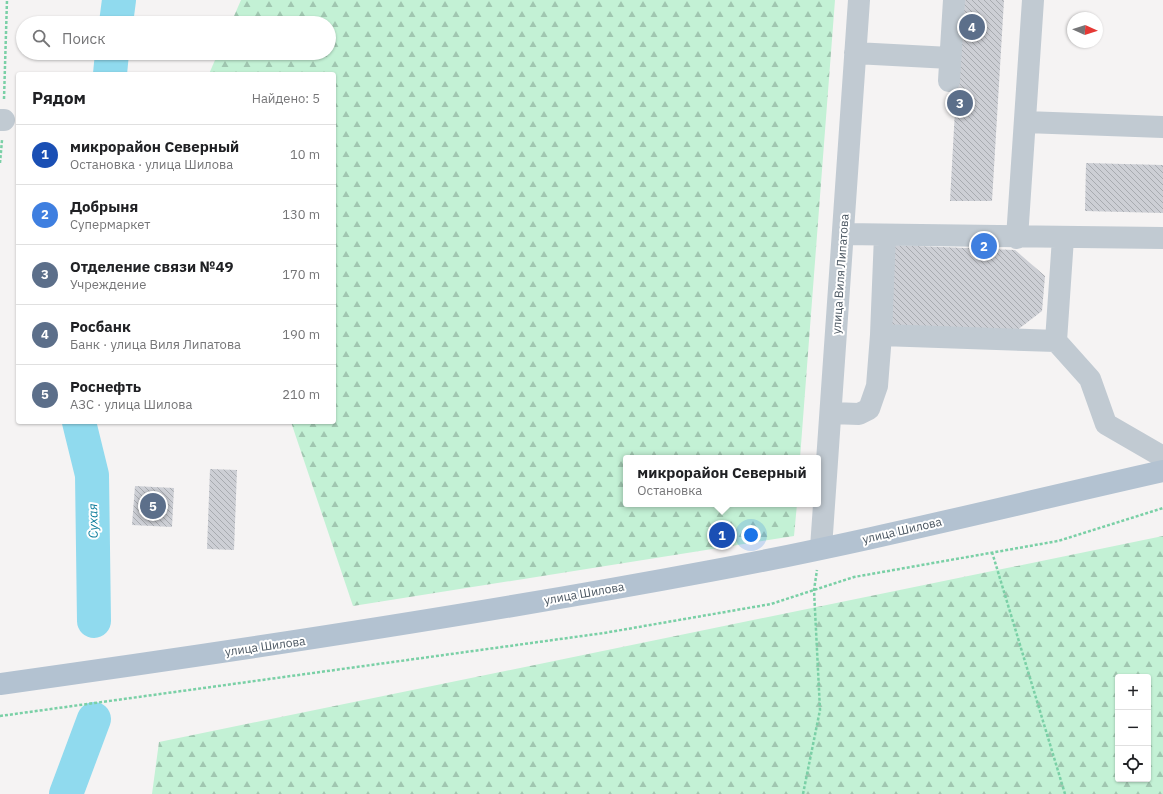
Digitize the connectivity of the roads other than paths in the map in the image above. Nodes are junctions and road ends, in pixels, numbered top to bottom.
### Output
1 (858, 0) edge
2 (954, 0) edge
3 (1033, 0) edge
4 (855, 53) junction
5 (950, 58) junction
6 (949, 81) dead end
7 (1024, 122) junction
8 (1163, 127) edge
9 (842, 234) junction
10 (885, 235) junction
11 (1017, 238) junction
12 (1063, 238) junction
13 (1163, 238) edge
14 (881, 335) junction
15 (1056, 341) junction
16 (831, 413) junction
17 (1163, 457) edge
18 (1163, 471) edge
19 (821, 548) junction
20 (0, 684) edge

1 - 4 street, улица Виля Липатова
2 - 5 street
3 - 7 street
4 - 5 street
4 - 9 street, улица Виля Липатова
5 - 6 street
7 - 8 street
7 - 11 street
9 - 10 street
9 - 16 street, улица Виля Липатова
10 - 11 street
10 - 14 street
11 - 12 street
12 - 13 street
12 - 15 street
14 - 15 street
14 - 16 street
15 - 17 street
16 - 19 street, улица Виля Липатова
18 - 19 main road, улица Шилова
19 - 20 main road, улица Шилова

